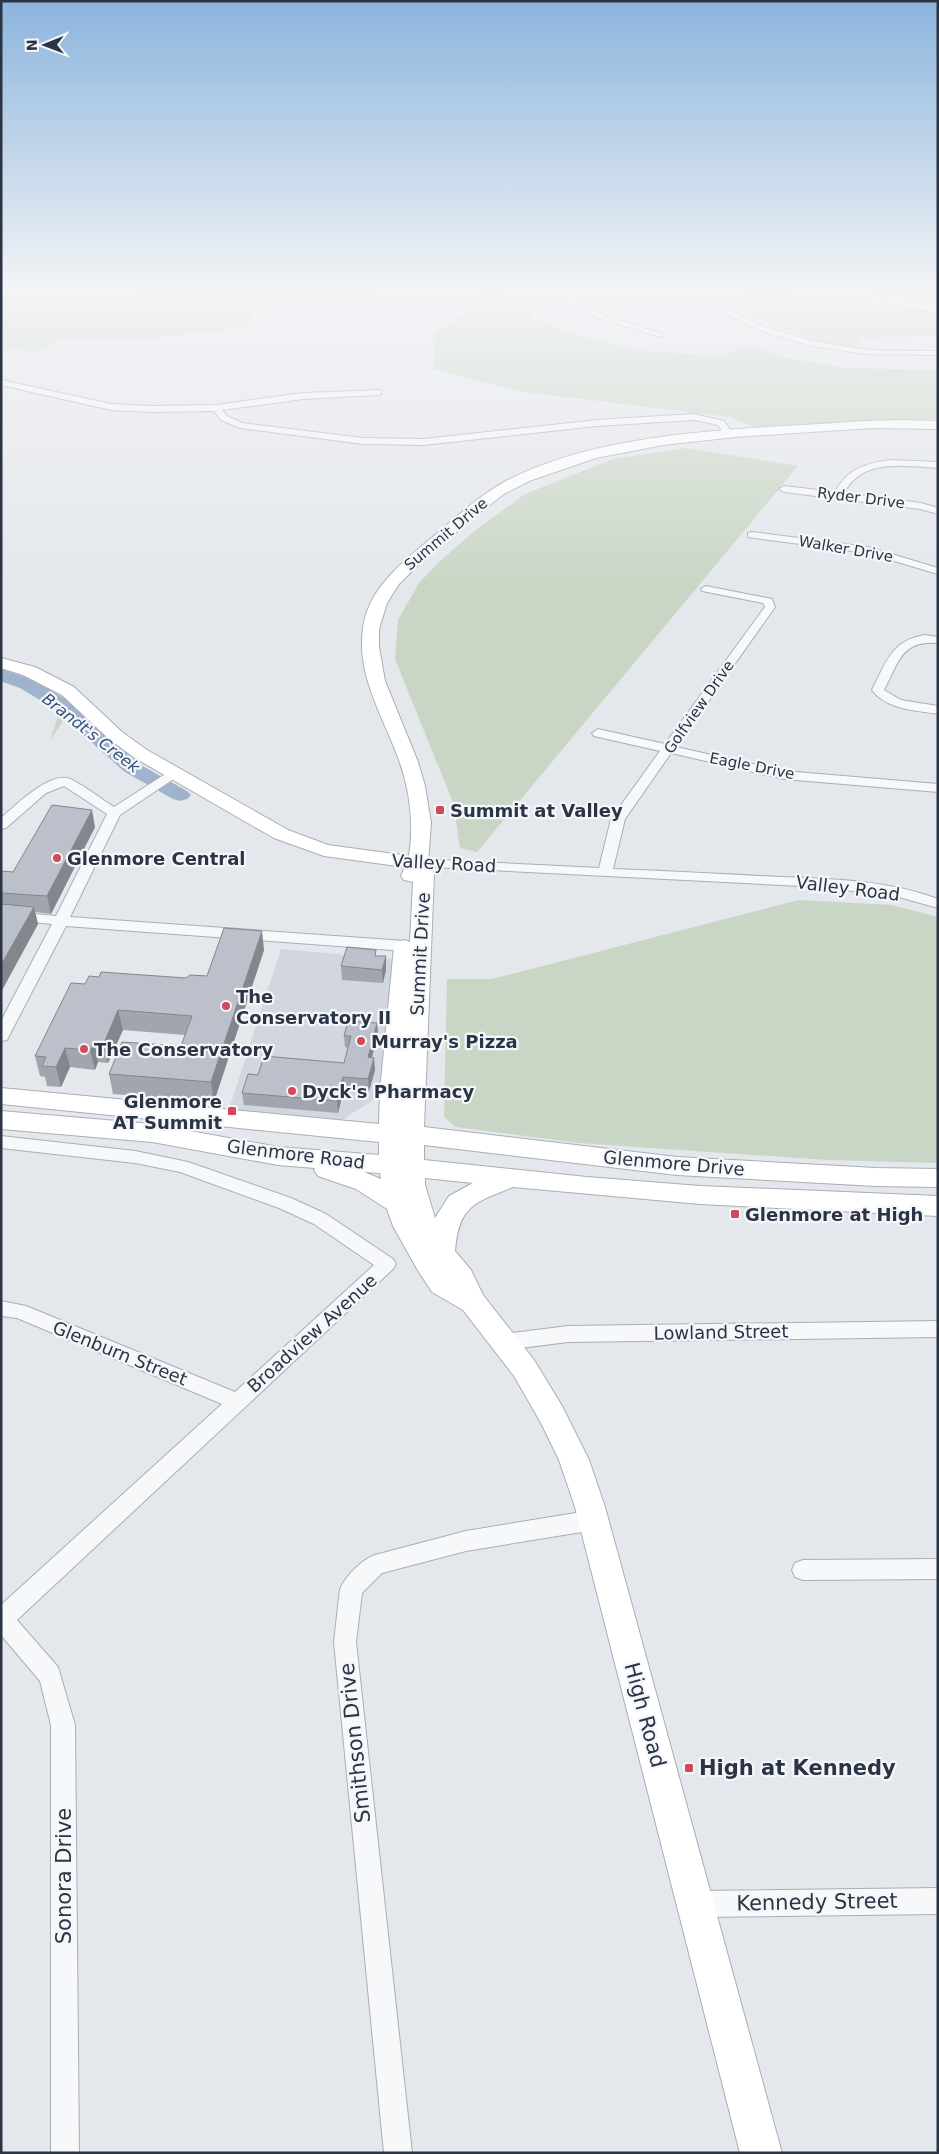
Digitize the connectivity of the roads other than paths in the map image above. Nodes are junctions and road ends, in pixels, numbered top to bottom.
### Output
1 (19, 387) edge
2 (378, 392) dead end
3 (216, 408) junction
4 (938, 425) edge
5 (728, 434) junction
6 (938, 465) edge
7 (784, 489) dead end
8 (838, 495) junction
9 (938, 511) edge
10 (752, 535) dead end
11 (938, 571) edge
12 (706, 589) dead end
13 (938, 640) edge
14 (1, 663) edge
15 (938, 710) edge
16 (598, 733) dead end
17 (669, 749) junction
18 (173, 773) junction
19 (938, 788) edge
20 (114, 813) junction
21 (1, 826) edge
22 (418, 863) junction
23 (605, 872) junction
24 (938, 904) edge
25 (1, 915) edge
26 (61, 921) junction
27 (405, 946) junction
28 (1, 1036) edge
29 (403, 1091) junction
30 (1, 1096) edge
31 (1, 1120) edge
32 (328, 1129) junction
33 (152, 1133) junction
34 (450, 1138) junction
35 (1, 1142) edge
36 (401, 1150) junction
37 (278, 1156) junction
38 (676, 1166) junction
39 (510, 1178) junction
40 (938, 1178) edge
41 (398, 1204) junction
42 (938, 1206) edge
43 (440, 1253) junction
44 (473, 1302) junction
45 (1, 1308) edge
46 (938, 1329) edge
47 (505, 1342) junction
48 (238, 1401) junction
49 (594, 1520) junction
50 (938, 1569) edge
51 (803, 1570) dead end
52 (2, 1619) edge
53 (938, 1900) edge
54 (695, 1904) junction
55 (65, 2153) edge
56 (398, 2153) edge
57 (761, 2153) edge

1 - 3 street
2 - 3 street
3 - 5 street
4 - 5 main road, Summit Drive
5 - 22 main road, Summit Drive
6 - 8 street
7 - 8 street, Ryder Drive
8 - 9 street, Ryder Drive
10 - 11 street, Walker Drive
12 - 17 street, Golfview Drive
13 - 15 street
14 - 18 main road, Valley Road
16 - 17 street, Eagle Drive
17 - 19 street, Eagle Drive
17 - 23 street, Golfview Drive
18 - 20 street
18 - 22 main road, Valley Road
20 - 21 street
20 - 26 street
22 - 23 street, Valley Road
22 - 27 main road, Summit Drive
22 - 29 main road, Summit Drive
23 - 24 street, Valley Road
25 - 26 street
26 - 27 street
26 - 28 street
27 - 29 main road, Summit Drive
29 - 32 main road
29 - 34 main road
29 - 36 main road, Summit Drive
30 - 32 main road, Glenmore Road
31 - 33 main road, Glenmore Road
32 - 36 main road, Glenmore Road
33 - 36 main road
33 - 37 main road, Glenmore Road
34 - 36 main road, Glenmore Drive
34 - 38 main road, Glenmore Drive
35 - 48 street, Broadview Avenue
36 - 37 main road, Glenmore Road
36 - 38 main road
36 - 39 main road, Glenmore Drive
36 - 41 main road, High Road
36 - 43 main road, High Road
37 - 41 main road
38 - 40 main road, Glenmore Drive
39 - 42 main road, Glenmore Drive
39 - 43 main road
41 - 44 main road, High Road
43 - 44 main road, High Road
44 - 47 main road, High Road
45 - 48 street, Glenburn Street
46 - 47 street, Lowland Street
47 - 49 main road, High Road
48 - 52 street, Broadview Avenue
49 - 54 main road, High Road
49 - 56 street, Smithson Drive
50 - 51 street
52 - 55 street, Sonora Drive
53 - 54 street, Kennedy Street
54 - 57 main road, High Road

